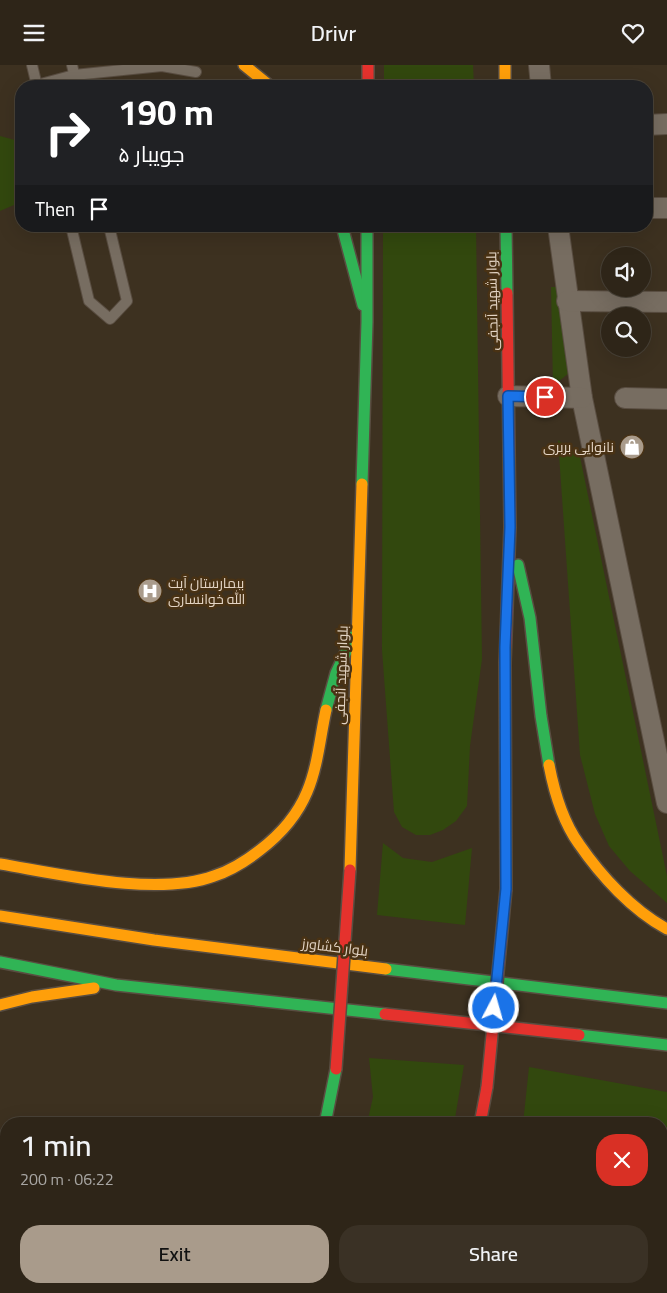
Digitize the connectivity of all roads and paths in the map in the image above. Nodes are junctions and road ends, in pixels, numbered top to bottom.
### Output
1 (32, 65) edge
2 (244, 65) edge
3 (368, 65) edge
4 (505, 65) edge
5 (539, 65) edge
6 (73, 70) edge
7 (196, 71) dead end
8 (36, 80) edge
9 (50, 80) edge
10 (263, 80) edge
11 (368, 80) edge
12 (505, 80) edge
13 (541, 80) edge
14 (667, 123) edge
15 (653, 124) edge
16 (653, 208) edge
17 (667, 208) edge
18 (72, 232) edge
19 (111, 232) edge
20 (344, 232) edge
21 (367, 232) edge
22 (506, 232) edge
23 (559, 232) edge
24 (567, 301) junction
25 (667, 302) edge
26 (367, 322) junction
27 (508, 396) junction
28 (582, 398) junction
29 (626, 398) dead end
30 (667, 399) edge
31 (510, 527) junction
32 (358, 627) junction
33 (667, 803) edge
34 (0, 865) edge
35 (0, 916) edge
36 (667, 929) edge
37 (0, 962) edge
38 (116, 985) junction
39 (667, 1003) edge
40 (0, 1005) edge
41 (667, 1045) edge
42 (327, 1117) edge
43 (481, 1117) edge

1 - 8 lane
2 - 10 main road
3 - 11 main road
4 - 12 main road
5 - 13 street
6 - 7 lane
6 - 9 lane
14 - 15 street
16 - 17 street
18 - 19 lane
20 - 26 main road
21 - 26 main road, بلوار شهید آنجفی
22 - 27 main road, بلوار شهید آنجفی
23 - 24 street
24 - 25 street
24 - 28 street
26 - 32 main road, بلوار شهید آنجفی
27 - 28 street
27 - 31 main road, بلوار شهید آنجفی
28 - 33 street
29 - 30 street
31 - 36 main road
31 - 43 main road, بلوار شهید آنجفی, bridge
32 - 34 main road
32 - 42 main road, بلوار شهید آنجفی, bridge
35 - 39 main road, بلوار کشاورز
37 - 38 main road
38 - 40 main road
38 - 41 main road

